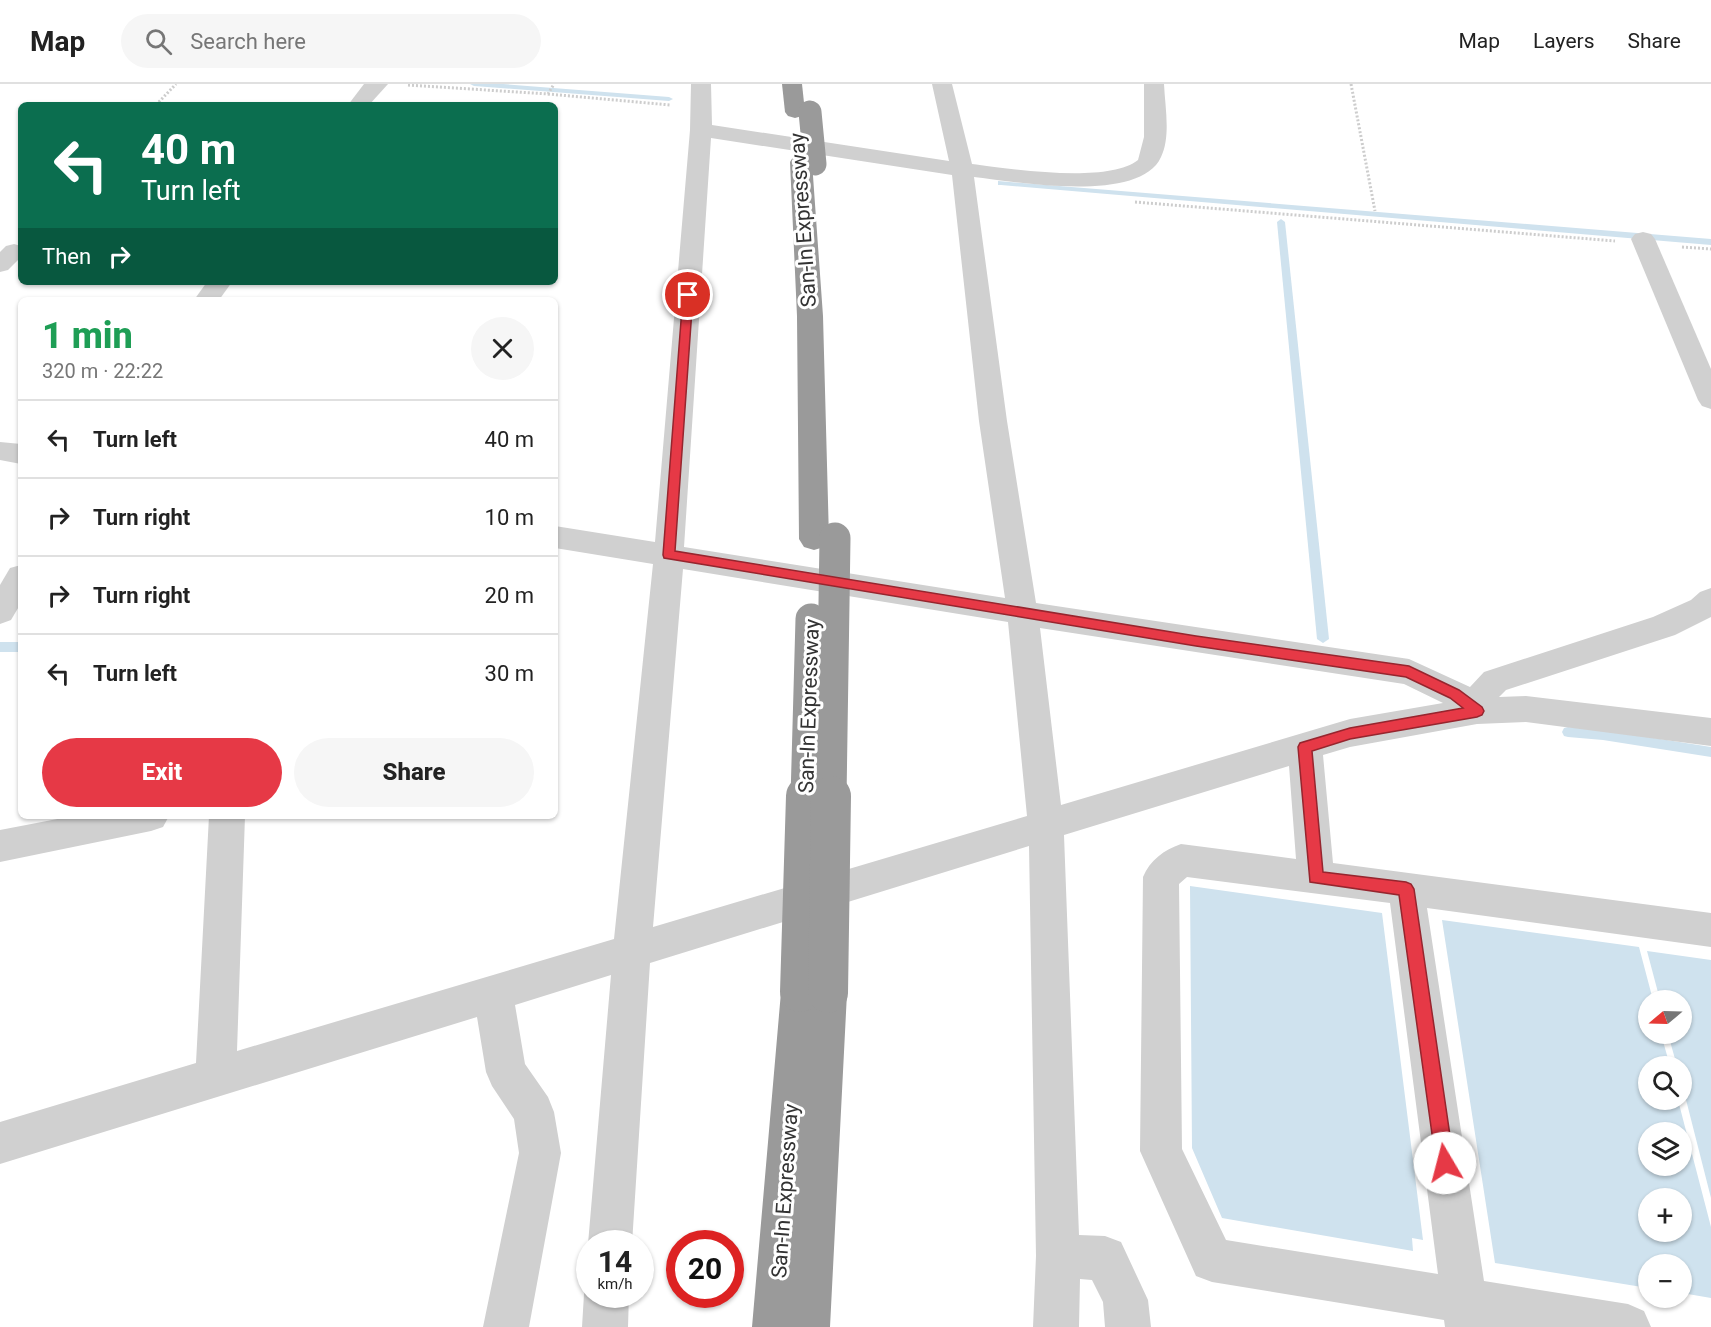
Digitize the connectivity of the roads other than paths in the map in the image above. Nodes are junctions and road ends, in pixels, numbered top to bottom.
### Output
1 (378, 84) edge
2 (701, 84) edge
3 (792, 84) edge
4 (807, 84) edge
5 (942, 84) edge
6 (1154, 84) edge
7 (360, 102) edge
8 (803, 112) junction
9 (701, 118) junction
10 (962, 168) junction
11 (1644, 241) road end
12 (218, 285) edge
13 (208, 297) edge
14 (1711, 400) edge
15 (0, 451) edge
16 (18, 454) edge
17 (558, 537) edge
18 (669, 555) junction
19 (18, 581) edge
20 (1711, 600) edge
21 (1022, 611) junction
22 (0, 612) edge
23 (1477, 711) junction
24 (1711, 732) edge
25 (1305, 747) junction
26 (136, 819) edge
27 (227, 819) edge
28 (1046, 826) junction
29 (0, 846) edge
30 (1316, 878) junction
31 (1406, 889) junction
32 (1711, 930) edge
33 (632, 951) junction
34 (814, 992) junction
35 (493, 993) junction
36 (216, 1078) junction
37 (0, 1143) edge
38 (611, 1230) edge
39 (1058, 1256) junction
40 (606, 1308) edge
41 (1466, 1314) edge
42 (506, 1327) edge
43 (605, 1327) edge
44 (775, 1327) edge
45 (807, 1327) edge
46 (1056, 1327) edge
47 (1128, 1327) edge
48 (1628, 1327) edge

1 - 7 street
2 - 9 street
3 - 8 highway, San-In Expressway
4 - 8 highway, San-In Expressway
5 - 10 street
6 - 10 street
8 - 34 highway, San-In Expressway, bridge
9 - 10 street
9 - 18 street
10 - 21 street
11 - 14 street
12 - 13 street
15 - 16 street
17 - 18 street
18 - 21 street
18 - 33 street
19 - 22 street
20 - 23 street
21 - 23 street
21 - 28 street
23 - 24 street
23 - 25 street
25 - 28 street
25 - 30 street
26 - 29 street
27 - 36 street
28 - 33 street
28 - 39 street
30 - 31 street
30 - 41 street
31 - 32 street
31 - 41 street
33 - 35 street
33 - 38 street
34 - 44 highway, San-In Expressway
34 - 45 highway, San-In Expressway
35 - 36 street
35 - 42 street
36 - 37 street
39 - 46 street
39 - 47 street
40 - 43 street
41 - 48 street

